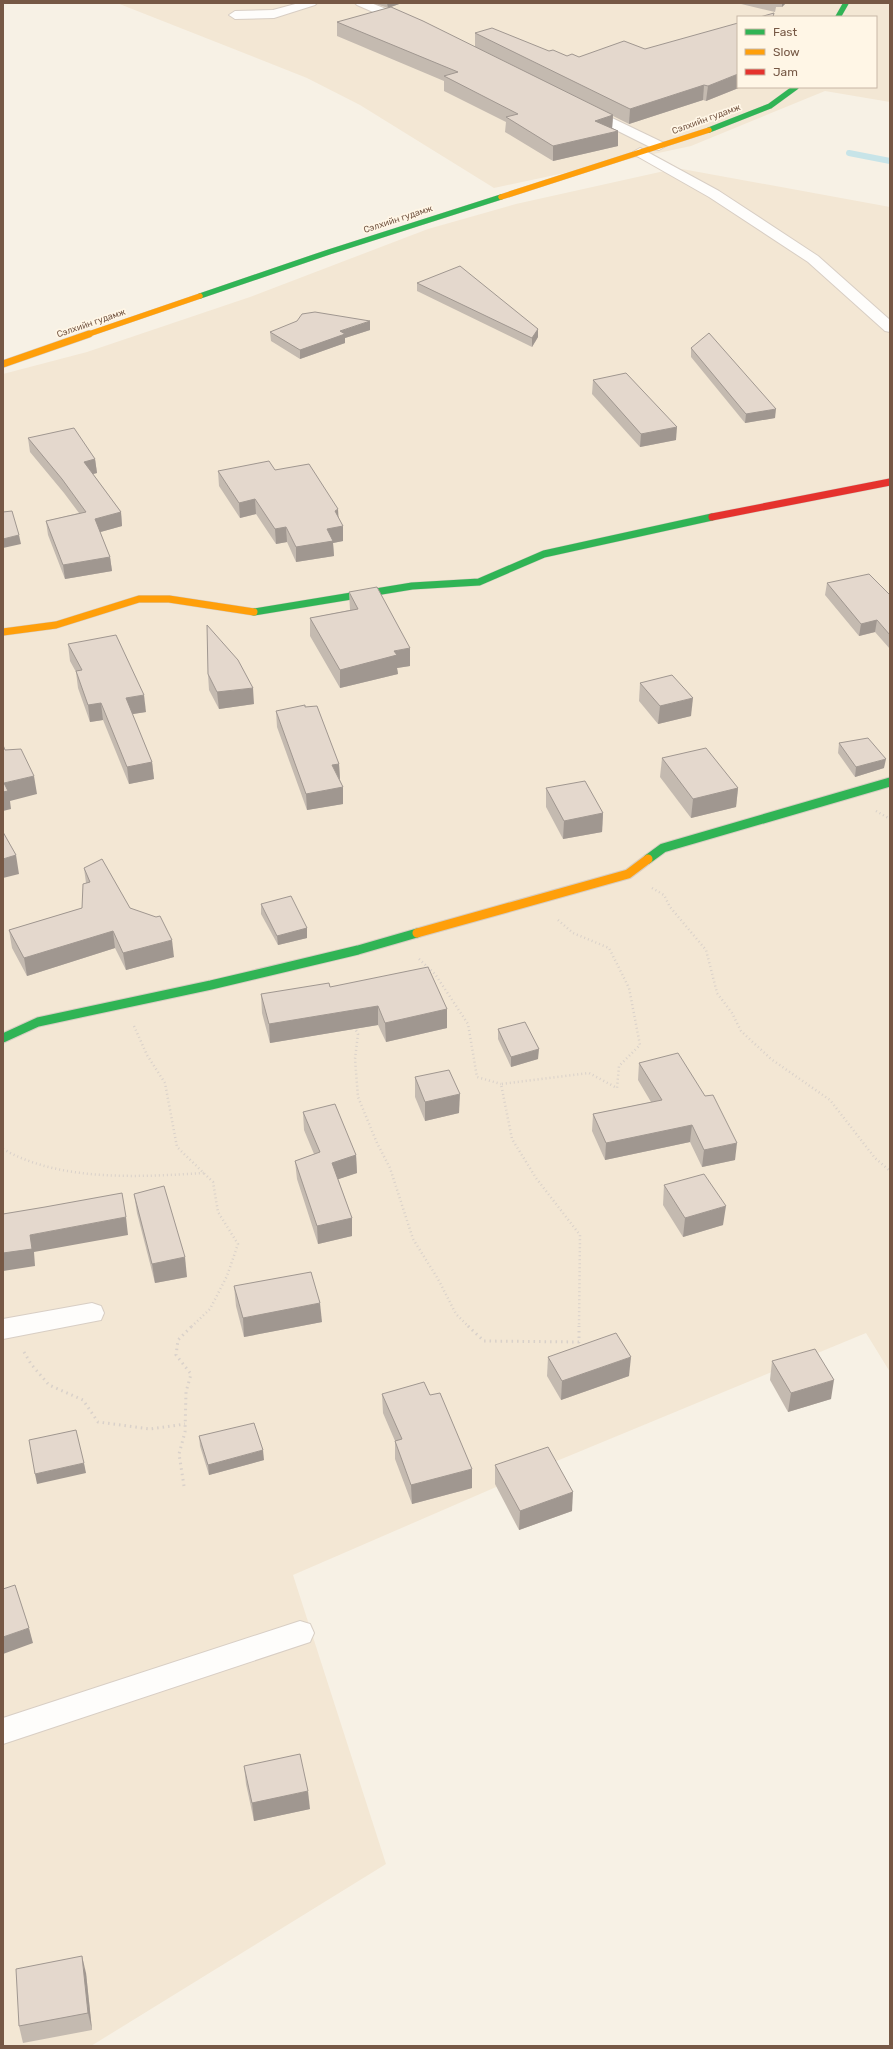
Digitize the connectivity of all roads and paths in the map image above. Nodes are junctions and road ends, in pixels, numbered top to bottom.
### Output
1 (311, 3) edge
2 (361, 3) edge
3 (846, 3) edge
4 (235, 15) dead end
5 (839, 16) edge
6 (421, 28) edge
7 (795, 88) edge
8 (576, 105) edge
9 (659, 146) junction
10 (640, 152) junction
11 (890, 328) edge
12 (3, 364) edge
13 (890, 482) edge
14 (3, 632) edge
15 (890, 782) edge
16 (628, 874) junction
17 (536, 900) junction
18 (398, 939) junction
19 (124, 1004) junction
20 (351, 1020) edge
21 (3, 1038) edge
22 (501, 1084) junction
23 (3, 1149) edge
24 (890, 1171) edge
25 (204, 1173) junction
26 (92, 1313) dead end
27 (6, 1328) edge
28 (185, 1424) junction
29 (184, 1486) dead end
30 (300, 1633) dead end
31 (3, 1731) edge

1 - 4 street
2 - 6 street
3 - 5 street
7 - 9 street, Сэлхийн гудамж
8 - 9 street
9 - 10 street, Сэлхийн гудамж
10 - 11 street
10 - 12 street, Сэлхийн гудамж
13 - 14 street
15 - 16 street
16 - 17 street
16 - 24 path
17 - 18 street
17 - 22 path
18 - 19 street
18 - 22 path
19 - 21 street
19 - 25 path
20 - 22 path
23 - 25 path
25 - 28 path
26 - 27 street
27 - 28 path
28 - 29 path
30 - 31 street

